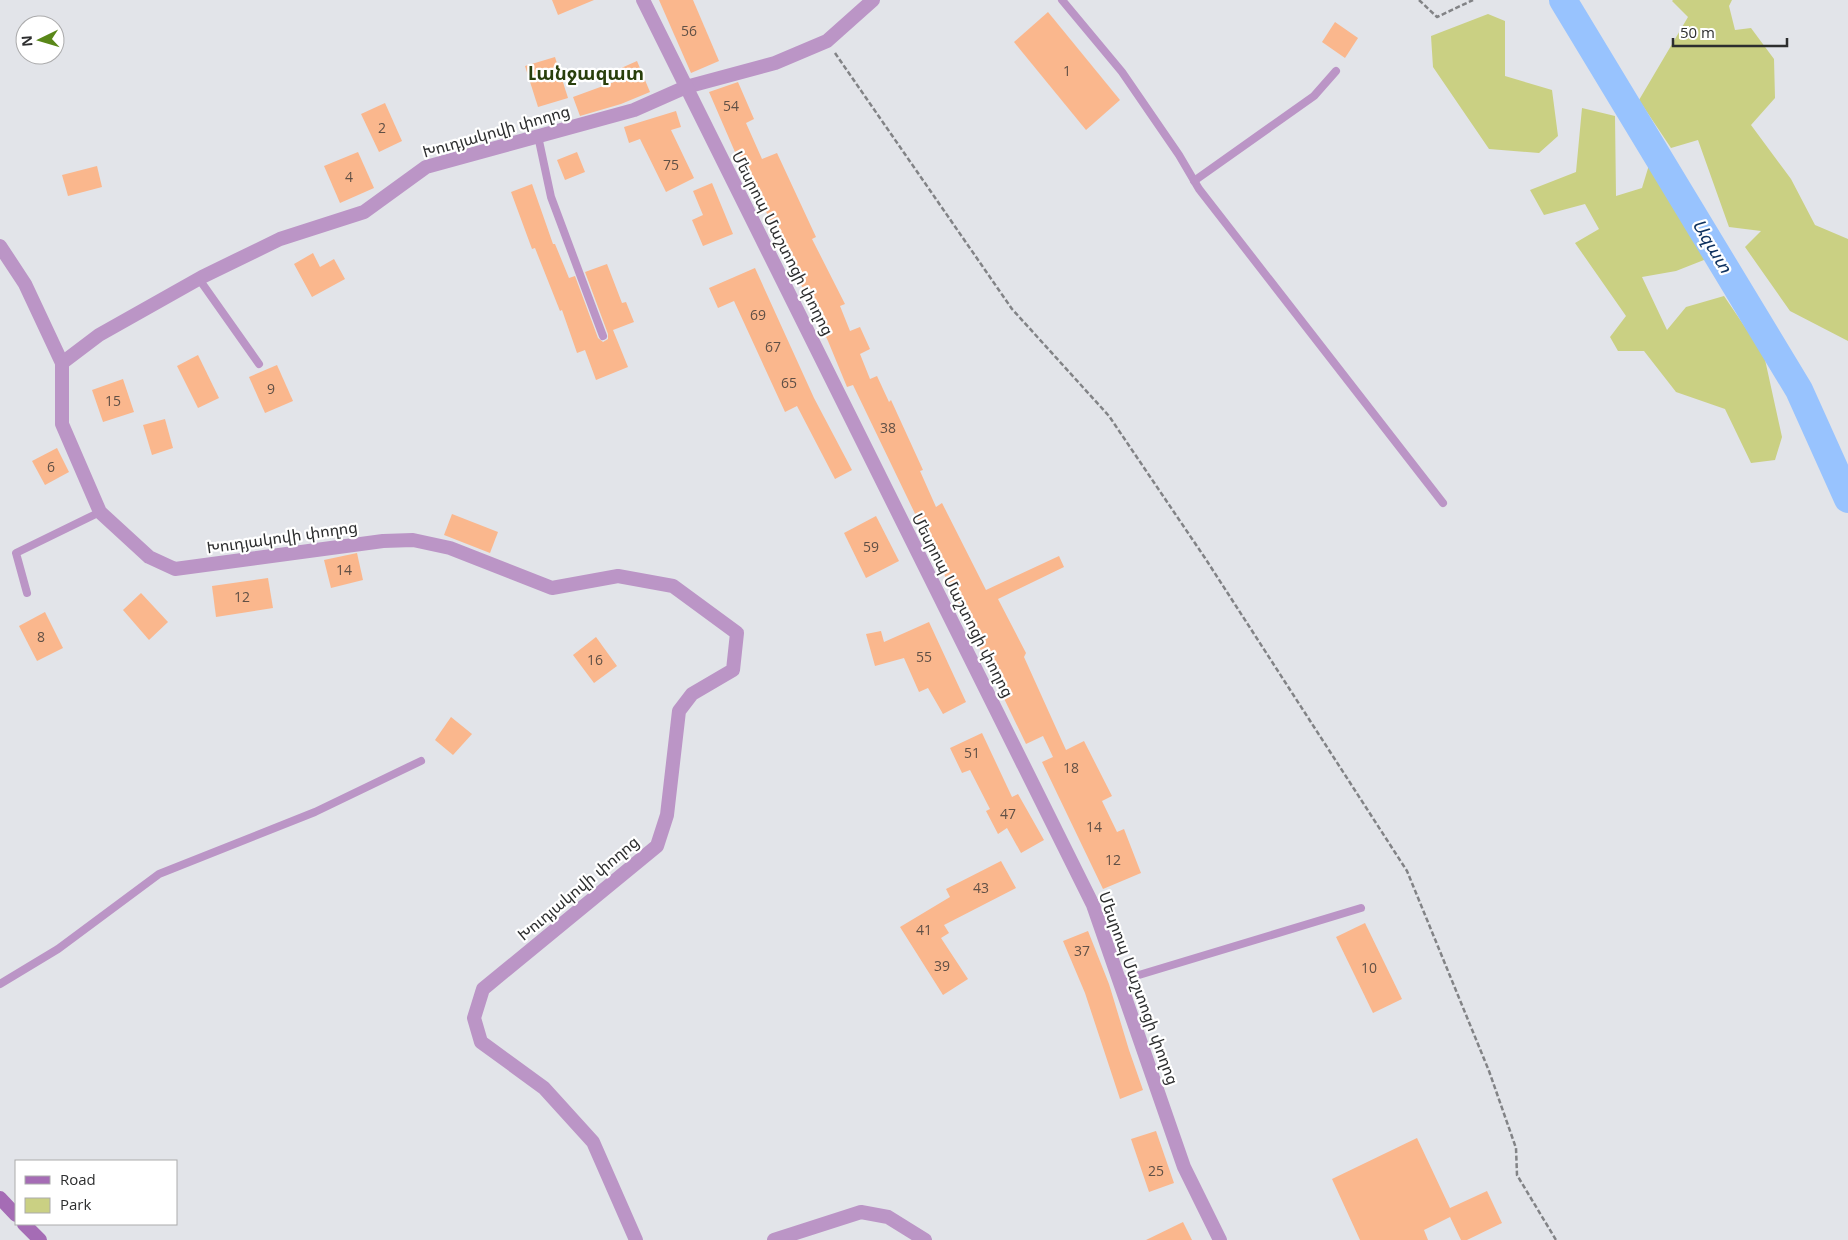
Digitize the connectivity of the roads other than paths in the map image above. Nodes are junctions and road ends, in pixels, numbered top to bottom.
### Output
1 (642, 0) edge
2 (873, 0) edge
3 (1062, 0) edge
4 (1336, 71) dead end
5 (686, 88) junction
6 (538, 136) junction
7 (1194, 181) junction
8 (0, 246) edge
9 (199, 279) junction
10 (603, 336) dead end
11 (62, 363) junction
12 (259, 364) dead end
13 (1443, 503) dead end
14 (100, 512) junction
15 (27, 593) dead end
16 (422, 761) dead end
17 (1360, 908) dead end
18 (1119, 982) junction
19 (0, 984) edge
20 (0, 1198) edge
21 (15, 1214) edge
22 (25, 1225) edge
23 (40, 1240) edge
24 (636, 1240) edge
25 (774, 1240) edge
26 (925, 1240) edge
27 (1220, 1240) edge

1 - 5 street, Մեսրոպ Մաշտոցի փողոց
2 - 5 street, Խուդյակովի փողոց
3 - 7 lane
4 - 7 lane
5 - 6 street, Խուդյակովի փողոց
5 - 18 street, Մեսրոպ Մաշտոցի փողոց
6 - 9 street, Խուդյակովի փողոց
6 - 10 lane
7 - 13 lane
8 - 11 street
9 - 11 street, Խուդյակովի փողոց
9 - 12 lane
11 - 14 street, Խուդյակովի փողոց
14 - 15 lane
14 - 24 street, Խուդյակովի փողոց
16 - 19 lane
17 - 18 lane
18 - 27 street, Մեսրոպ Մաշտոցի փողոց
20 - 21 main road
22 - 23 main road
25 - 26 street

